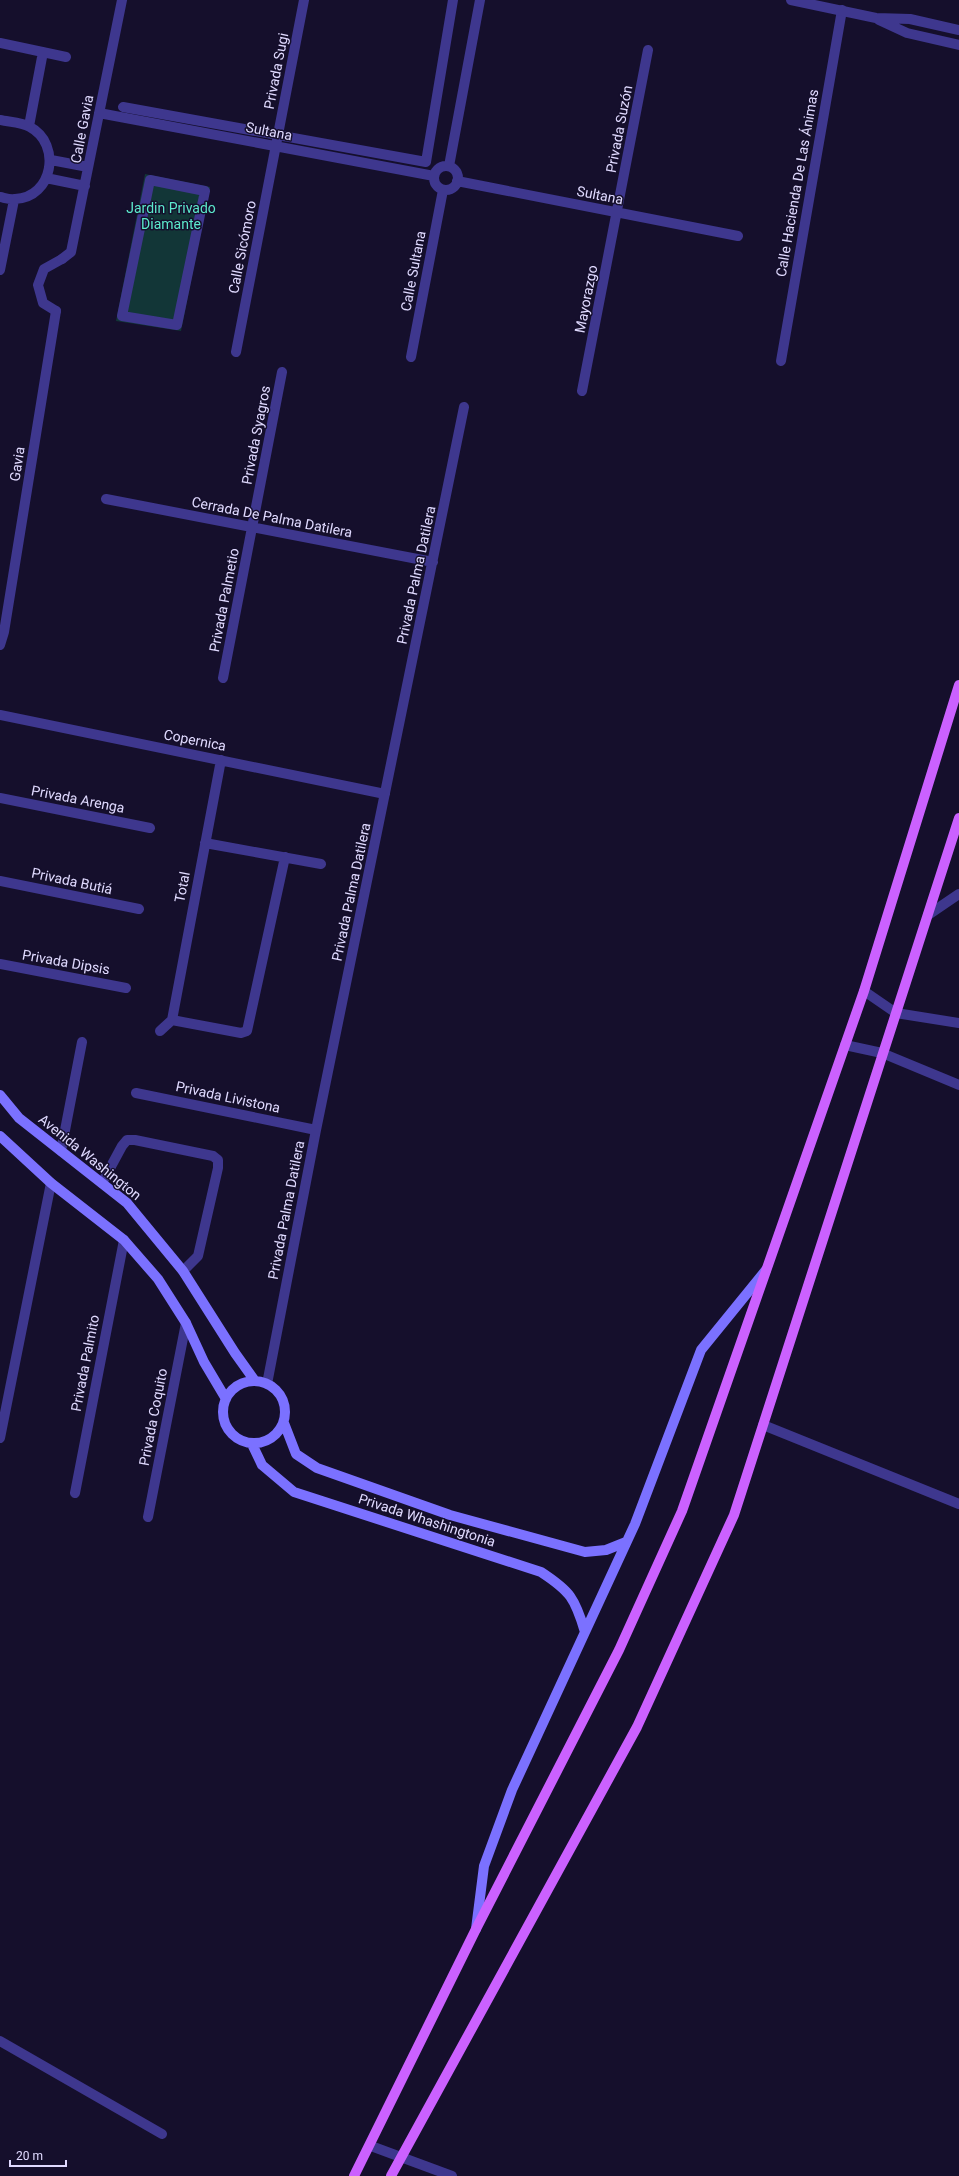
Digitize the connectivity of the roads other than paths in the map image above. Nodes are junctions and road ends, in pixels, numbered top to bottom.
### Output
1 (122, 0) edge
2 (304, 0) edge
3 (453, 0) edge
4 (480, 0) edge
5 (791, 0) edge
6 (843, 5) edge
7 (876, 18) junction
8 (959, 30) edge
9 (0, 44) edge
10 (959, 45) edge
11 (648, 50) dead end
12 (43, 52) junction
13 (66, 57) dead end
14 (123, 107) dead end
15 (99, 113) junction
16 (0, 120) edge
17 (29, 126) junction
18 (278, 135) junction
19 (276, 147) junction
20 (449, 166) junction
21 (88, 167) junction
22 (49, 169) junction
23 (434, 176) junction
24 (457, 181) junction
25 (85, 186) junction
26 (201, 190) joint
27 (443, 190) junction
28 (0, 197) edge
29 (14, 200) junction
30 (617, 213) junction
31 (738, 236) dead end
32 (0, 270) edge
33 (56, 311) joint
34 (236, 352) dead end
35 (411, 357) dead end
36 (781, 361) dead end
37 (282, 372) dead end
38 (582, 391) dead end
39 (464, 407) dead end
40 (106, 499) dead end
41 (253, 527) junction
42 (433, 562) junction
43 (0, 645) edge
44 (223, 678) dead end
45 (959, 685) edge
46 (0, 715) edge
47 (220, 760) junction
48 (385, 794) junction
49 (0, 798) edge
50 (959, 818) edge
51 (150, 828) dead end
52 (205, 843) junction
53 (285, 857) junction
54 (321, 864) dead end
55 (0, 881) edge
56 (959, 894) edge
57 (139, 909) dead end
58 (928, 915) junction
59 (0, 964) edge
60 (126, 988) dead end
61 (864, 991) junction
62 (896, 1013) junction
63 (172, 1020) junction
64 (959, 1023) edge
65 (160, 1032) dead end
66 (82, 1042) dead end
67 (845, 1045) junction
68 (882, 1053) junction
69 (959, 1085) edge
70 (136, 1092) dead end
71 (0, 1095) edge
72 (316, 1130) junction
73 (0, 1136) edge
74 (61, 1151) junction
75 (51, 1183) junction
76 (102, 1183) junction
77 (124, 1240) junction
78 (766, 1270) junction
79 (183, 1271) junction
80 (186, 1323) junction
81 (255, 1381) junction
82 (267, 1384) junction
83 (226, 1399) junction
84 (284, 1423) junction
85 (763, 1425) junction
86 (0, 1438) edge
87 (252, 1444) junction
88 (75, 1493) dead end
89 (959, 1504) edge
90 (148, 1517) dead end
91 (626, 1542) junction
92 (585, 1632) junction
93 (476, 1929) junction
94 (0, 2041) edge
95 (162, 2134) dead end
96 (371, 2146) junction
97 (400, 2158) junction
98 (354, 2176) edge
99 (391, 2176) edge
100 (452, 2176) edge

1 - 15 street, Calle Gavia
2 - 18 street, Privada Sugi
3 - 18 street
4 - 20 street
5 - 6 street
6 - 7 street
6 - 36 street, Calle Hacienda De Las Ánimas
7 - 8 street
7 - 10 street
9 - 12 street
11 - 30 street, Privada Suzón
12 - 13 street
12 - 17 street
14 - 18 street
15 - 19 street, Sultana
15 - 21 street, Calle Gavia
16 - 17 street
17 - 22 street
18 - 19 street, Privada Sugi
19 - 23 street, Sultana
19 - 34 street, Calle Sicómoro
20 - 23 street
20 - 24 street
21 - 22 street
21 - 25 street, Calle Gavia
22 - 25 street
22 - 29 street
23 - 27 street
24 - 27 street
24 - 30 street, Sultana
25 - 33 street, Calle Gavia
26 - 26 street
27 - 35 street, Calle Sultana
28 - 29 street
29 - 32 street
30 - 31 street, Sultana
30 - 38 street, Mayorazgo
33 - 43 street, Gavia
37 - 41 street, Privada Syagros
39 - 42 street, Privada Palma Datilera
40 - 41 street, Cerrada De Palma Datilera
41 - 42 street, Cerrada De Palma Datilera
41 - 44 street, Privada Palmetio
42 - 48 street, Privada Palma Datilera
45 - 61 main road
46 - 47 street, Copernica
47 - 48 street, Copernica
47 - 52 street, Total
48 - 72 street, Privada Palma Datilera
49 - 51 street, Privada Arenga
50 - 58 main road
52 - 53 street
52 - 63 street, Total
53 - 54 street
53 - 63 street
55 - 57 street, Privada Butiá
56 - 58 street
58 - 62 main road
59 - 60 street, Privada Dipsis
61 - 62 street
61 - 67 main road
62 - 64 street
62 - 68 main road
63 - 65 street
66 - 74 street
67 - 68 street
67 - 78 main road
68 - 69 street
68 - 85 main road
70 - 72 street, Privada Livistona
71 - 74 main road, Avenida Washington
72 - 82 street, Privada Palma Datilera
73 - 75 main road
74 - 76 main road, Avenida Washington
75 - 77 main road
75 - 86 street
76 - 79 main road, Avenida Washington
76 - 79 street
77 - 80 main road
77 - 88 street, Privada Palmito
78 - 91 main road
78 - 93 main road
79 - 81 main road, Avenida Washington
80 - 83 main road
80 - 90 street, Privada Coquito
81 - 82 main road
81 - 83 main road
82 - 84 main road
83 - 87 main road
84 - 87 main road
84 - 91 main road, Privada Whashingtonia
85 - 89 street
85 - 97 main road
87 - 92 main road, Privada Whashingtonia
91 - 92 main road
92 - 93 main road
93 - 96 main road
94 - 95 street
96 - 97 street
96 - 98 main road
97 - 99 main road
97 - 100 street

